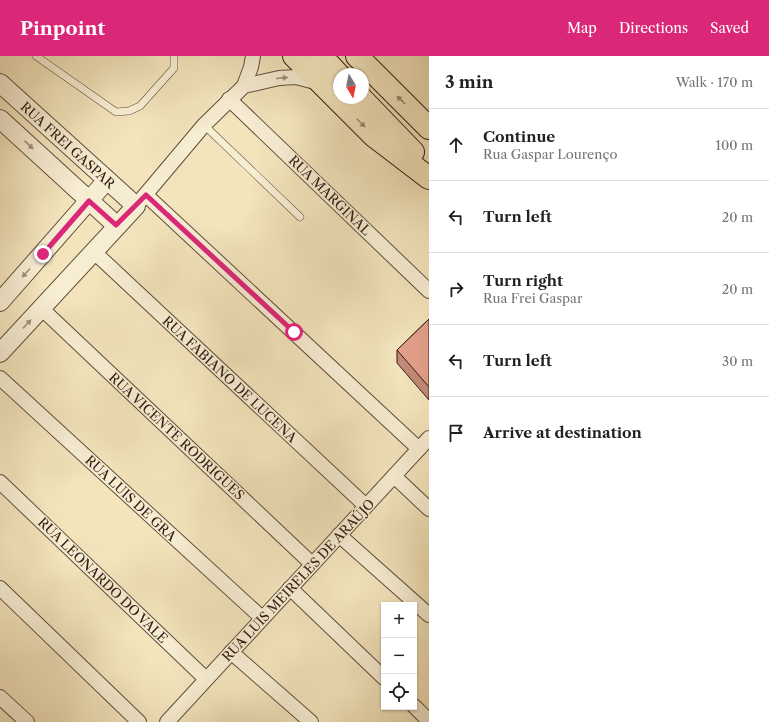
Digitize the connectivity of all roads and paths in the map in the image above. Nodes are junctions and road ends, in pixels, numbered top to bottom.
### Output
1 (36, 56) edge
2 (174, 56) edge
3 (253, 56) edge
4 (294, 56) edge
5 (321, 56) edge
6 (357, 56) edge
7 (330, 79) edge
8 (0, 83) edge
9 (244, 86) junction
10 (229, 99) junction
11 (367, 104) edge
12 (0, 119) edge
13 (204, 125) junction
14 (429, 128) edge
15 (429, 169) edge
16 (429, 178) edge
17 (107, 180) junction
18 (141, 200) junction
19 (89, 201) junction
20 (300, 217) dead end
21 (116, 225) junction
22 (93, 251) junction
23 (429, 291) edge
24 (0, 302) edge
25 (41, 308) junction
26 (0, 352) edge
27 (0, 378) edge
28 (429, 438) edge
29 (419, 449) junction
30 (394, 476) junction
31 (0, 482) edge
32 (366, 506) junction
33 (429, 509) edge
34 (339, 535) junction
35 (312, 564) junction
36 (0, 588) edge
37 (290, 588) junction
38 (429, 615) edge
39 (262, 618) junction
40 (231, 652) junction
41 (381, 675) edge
42 (206, 679) junction
43 (0, 697) edge
44 (417, 709) edge
45 (429, 721) edge
46 (27, 722) edge
47 (139, 722) edge
48 (167, 722) edge
49 (311, 722) edge

1 - 2 lane
3 - 9 street
4 - 7 highway
5 - 7 highway
14 -> 6 highway
9 -> 7 street
7 -> 16 highway
8 - 17 street, RUA FREI GASPAR
9 - 10 street
10 - 13 street
10 - 23 street, RUA MARGINAL
11 - 15 highway
12 -> 19 street, RUA FREI GASPAR
13 - 18 street
13 - 20 lane
17 - 18 street, RUA FREI GASPAR
17 - 19 street
18 - 21 street
18 - 29 street
19 - 21 street, RUA FREI GASPAR
19 -> 24 street
21 - 22 street
22 - 25 street
22 - 32 street, RUA FABIANO DE LUCENA
26 -> 25 street
25 - 35 street, RUA VICENTE RODRIGUES
27 - 39 street, RUA LUIS DE GRA
28 - 29 street, RUA LUIS MEIRELES DE ARAÚJO
29 - 30 street, RUA LUIS MEIRELES DE ARAÚJO
30 - 32 street, RUA LUIS MEIRELES DE ARAÚJO
30 - 33 street
31 - 42 street, RUA LEONARDO DO VALE
32 - 34 street, RUA LUIS MEIRELES DE ARAÚJO
34 - 35 street, RUA LUIS MEIRELES DE ARAÚJO
34 - 38 street
35 - 37 street, RUA LUIS MEIRELES DE ARAÚJO
36 - 47 street
37 - 39 street, RUA LUIS MEIRELES DE ARAÚJO
37 - 41 street
39 - 40 street, RUA LUIS MEIRELES DE ARAÚJO
40 - 42 street, RUA LUIS MEIRELES DE ARAÚJO
40 - 49 street
42 - 48 street, RUA LUIS MEIRELES DE ARAÚJO
43 - 46 street
44 - 45 street

